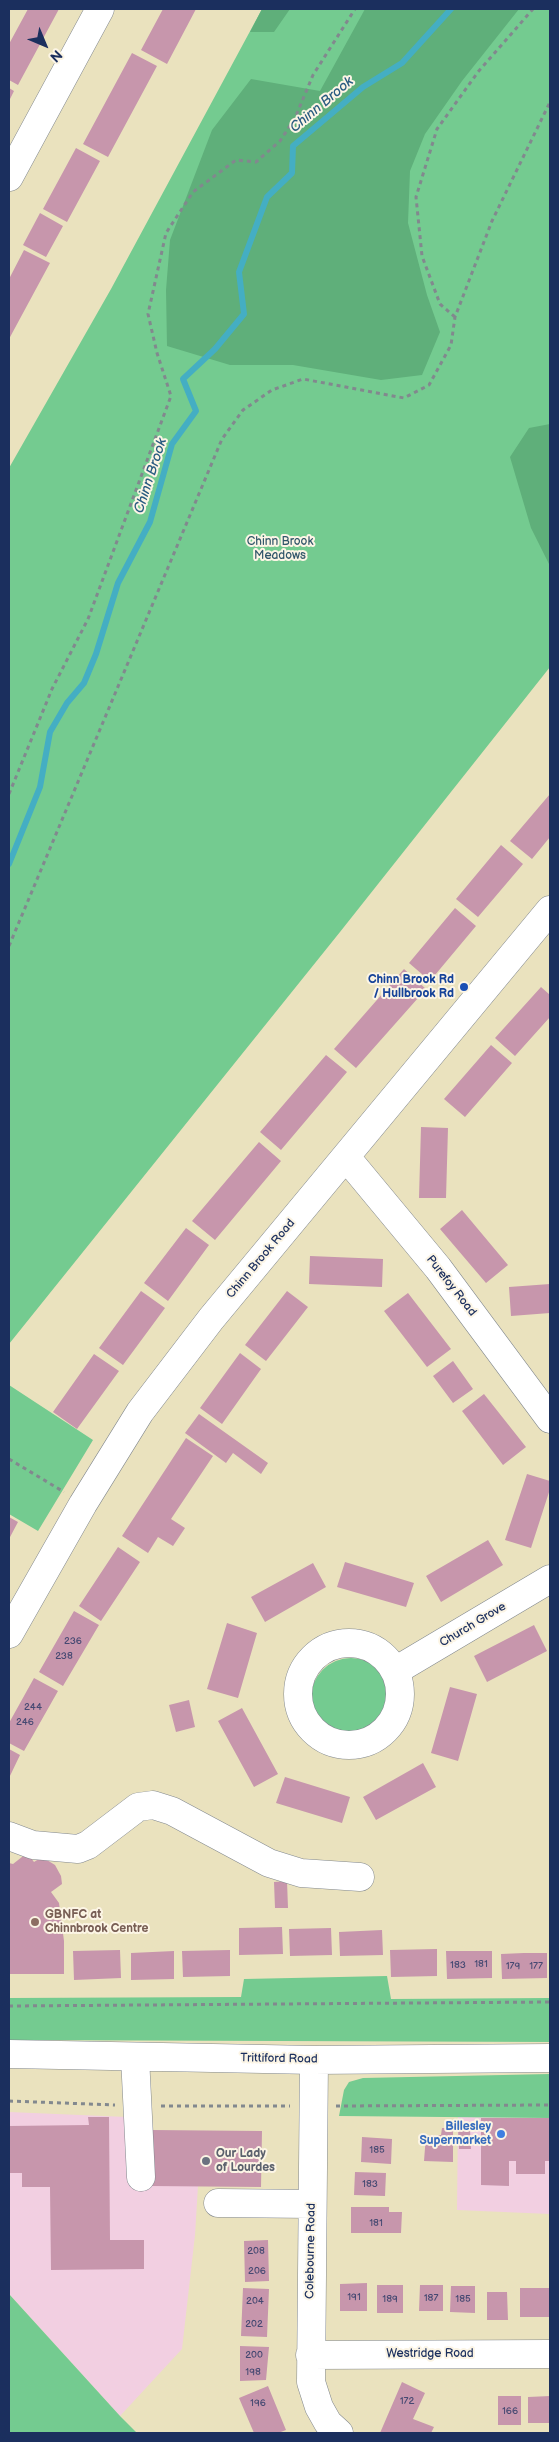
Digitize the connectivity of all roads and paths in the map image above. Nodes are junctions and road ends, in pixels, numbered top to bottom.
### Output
1 (100, 9) edge
2 (355, 9) edge
3 (533, 9) edge
4 (550, 102) edge
5 (9, 177) edge
6 (455, 317) junction
7 (9, 794) edge
8 (550, 910) edge
9 (9, 946) edge
10 (346, 1157) junction
11 (545, 1401) edge
12 (9, 1459) edge
13 (82, 1504) junction
14 (550, 1579) edge
15 (9, 1634) edge
16 (396, 1671) dead end
17 (9, 1836) edge
18 (360, 1877) dead end
19 (550, 2002) edge
20 (9, 2006) edge
21 (9, 2054) edge
22 (135, 2056) junction
23 (550, 2058) edge
24 (314, 2060) junction
25 (550, 2105) edge
26 (313, 2106) junction
27 (140, 2177) dead end
28 (218, 2203) dead end
29 (312, 2204) junction
30 (550, 2354) edge
31 (310, 2355) junction
32 (339, 2433) edge

1 - 5 street
2 - 7 path
3 - 6 path
4 - 6 path
6 - 9 path
8 - 10 street, Chinn Brook Road
10 - 11 street, Purefoy Road
10 - 13 street, Chinn Brook Road
12 - 13 path
13 - 15 street, Chinn Brook Road
14 - 16 street, Church Grove
17 - 18 street
19 - 20 path
21 - 22 street, Trittiford Road
22 - 24 street, Trittiford Road
22 - 27 street
23 - 24 street, Trittiford Road
24 - 26 street, Colebourne Road
25 - 26 path
26 - 29 street, Colebourne Road
28 - 29 street
29 - 31 street, Colebourne Road
30 - 31 street, Westridge Road
31 - 32 street, Colebourne Road

